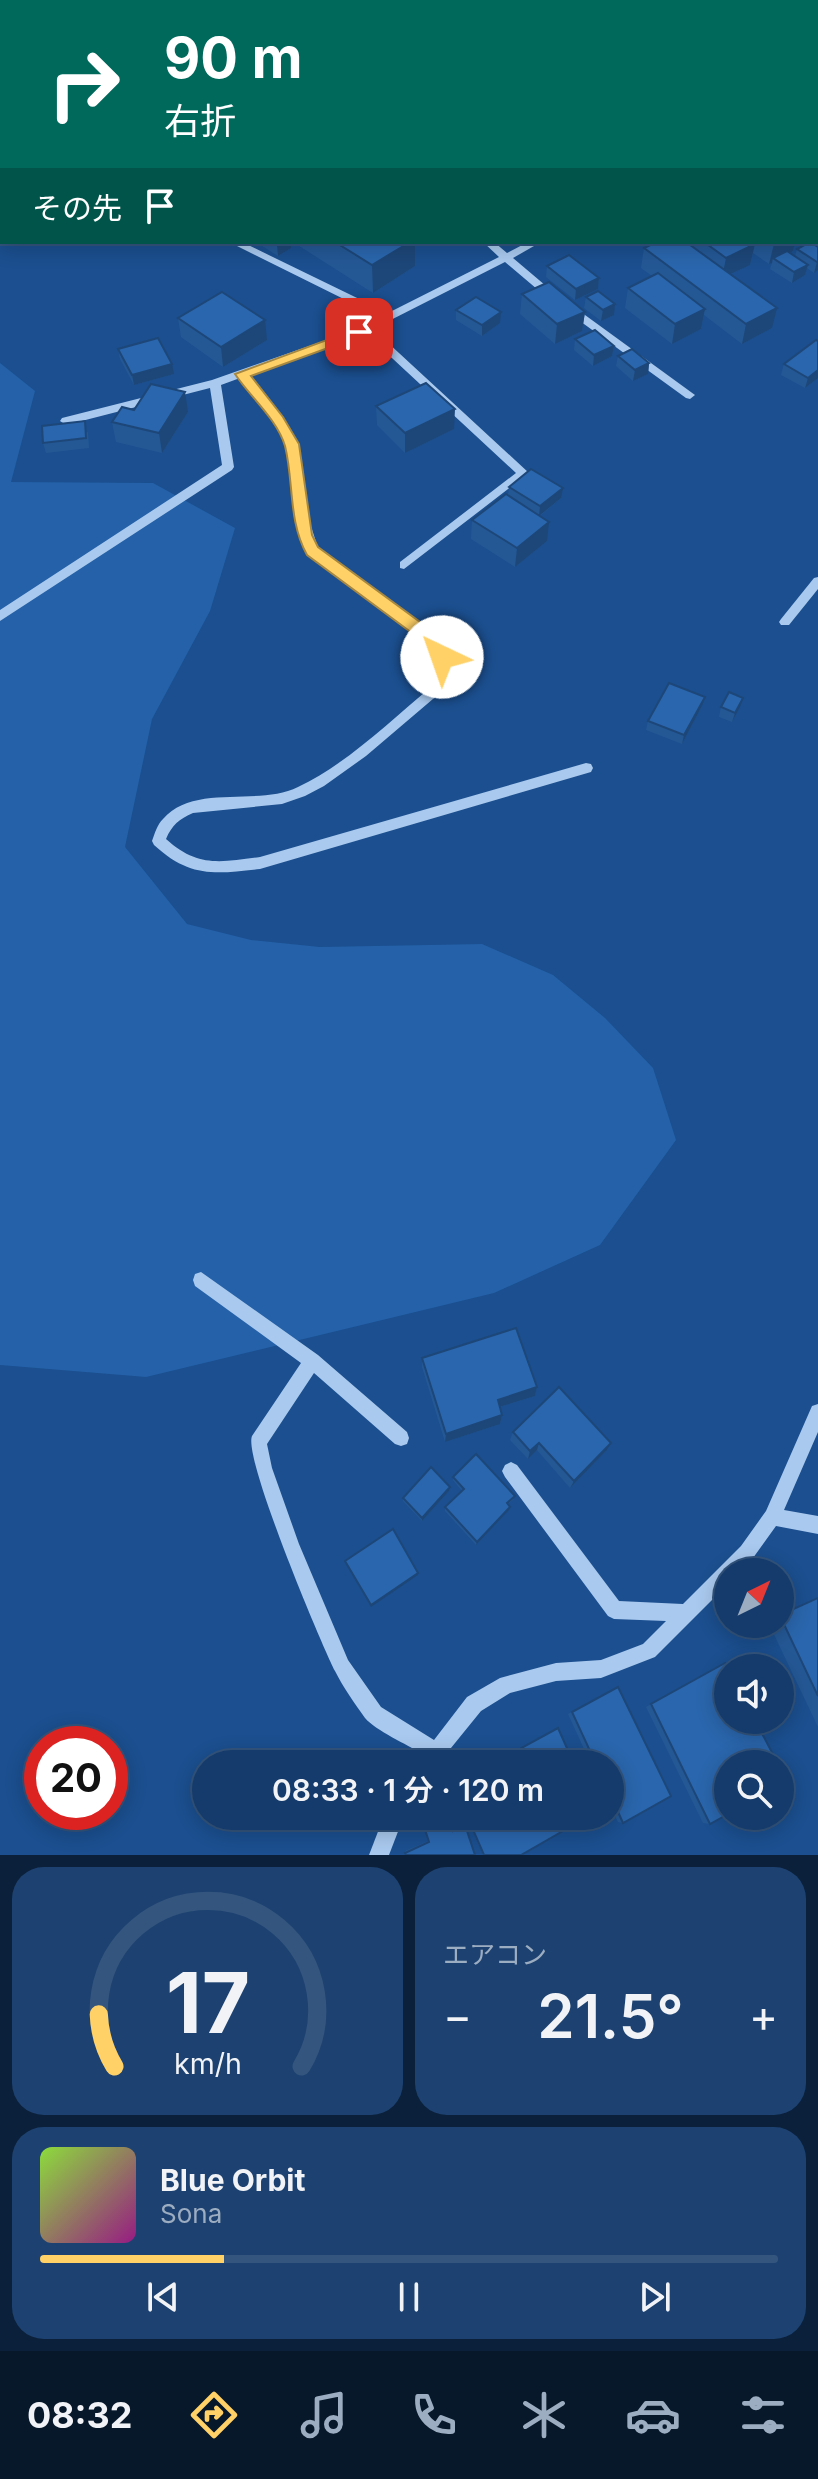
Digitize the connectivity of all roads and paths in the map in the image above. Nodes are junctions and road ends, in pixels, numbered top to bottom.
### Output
1 (238, 244) edge
2 (491, 244) edge
3 (532, 244) edge
4 (507, 257) junction
5 (388, 317) junction
6 (366, 328) junction
7 (242, 374) junction
8 (215, 383) junction
9 (690, 395) dead end
10 (66, 421) edge
11 (404, 565) dead end
12 (818, 581) edge
13 (0, 616) edge
14 (785, 622) dead end
15 (586, 768) dead end
16 (201, 1280) dead end
17 (312, 1361) junction
18 (818, 1412) edge
19 (401, 1438) dead end
20 (511, 1471) dead end
21 (772, 1517) junction
22 (818, 1525) edge
23 (686, 1613) junction
24 (420, 1750) edge
25 (437, 1750) edge
26 (389, 1830) edge
27 (379, 1855) edge

1 - 5 street
2 - 4 street
3 - 4 street
4 - 5 street
4 - 9 street
5 - 6 street
6 - 7 street
6 - 11 street
7 - 8 street
7 - 15 street
8 - 10 street
8 - 13 street
12 - 14 street
16 - 17 street
17 - 19 street
17 - 24 street
18 - 21 street
20 - 23 street
21 - 22 street
21 - 23 street
23 - 25 street
26 - 27 street

